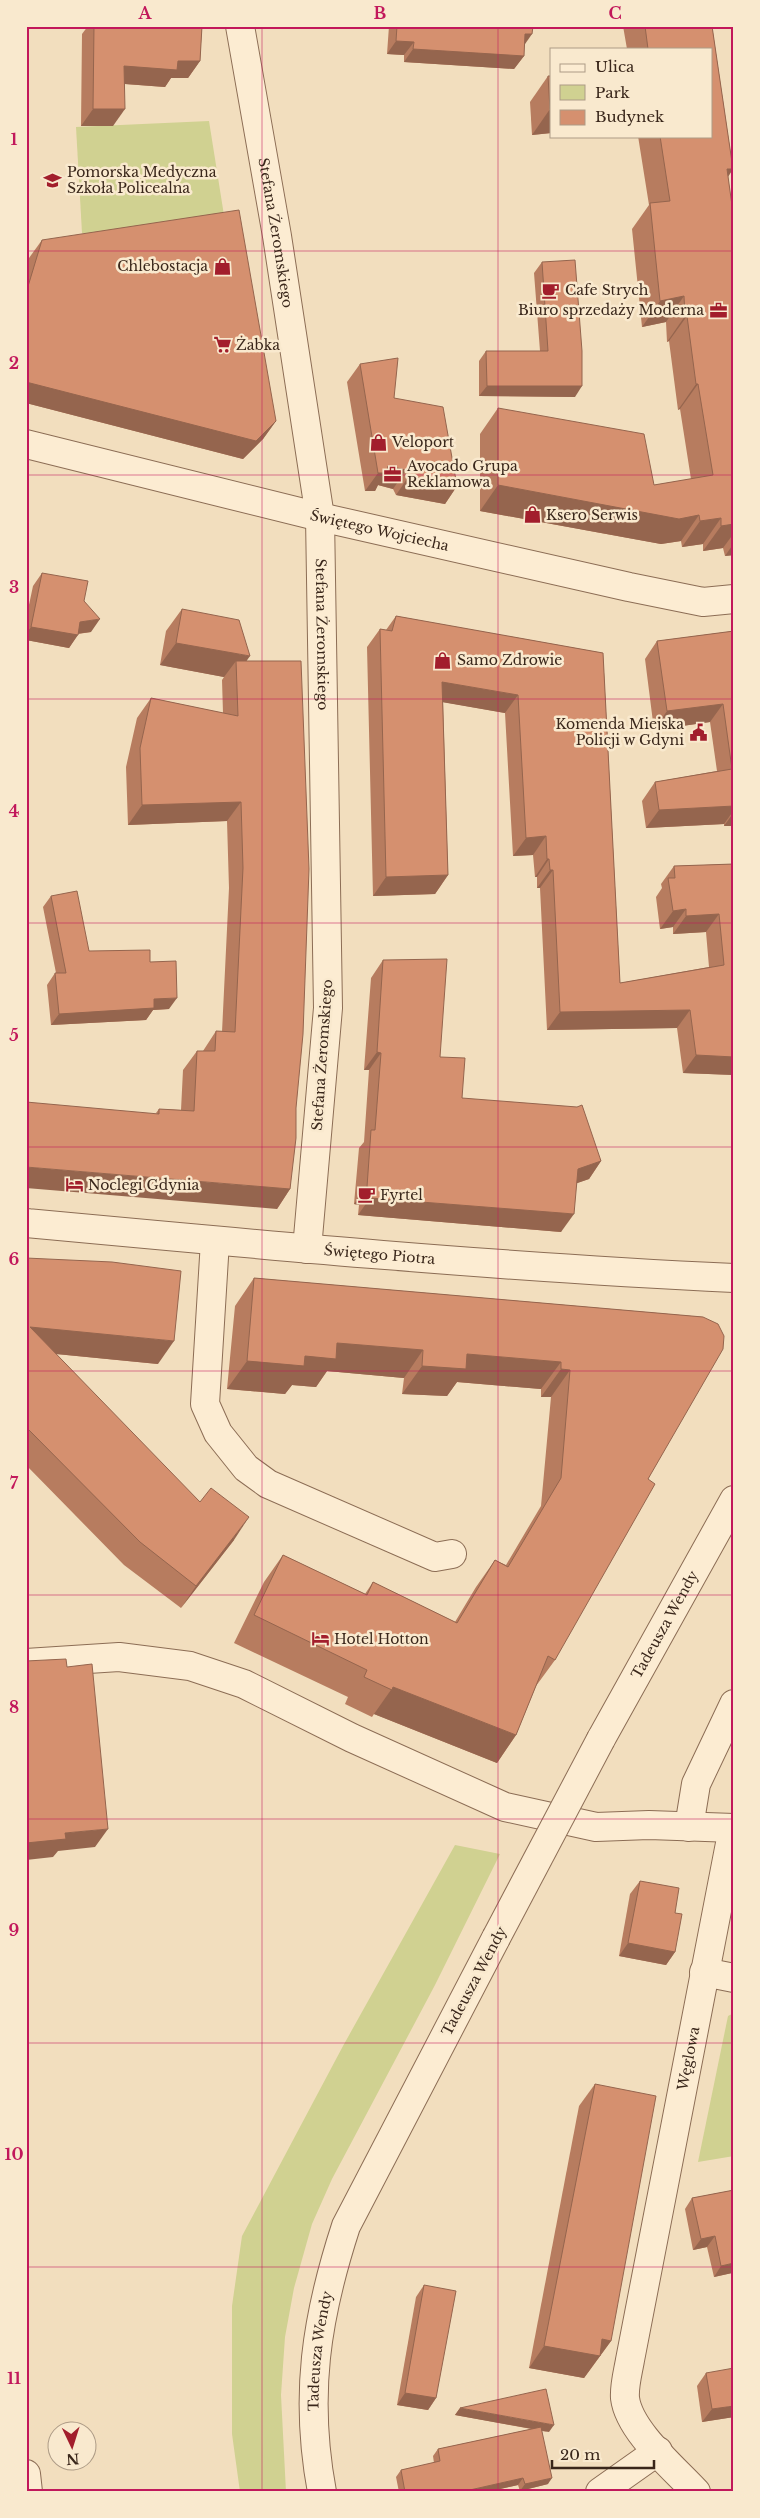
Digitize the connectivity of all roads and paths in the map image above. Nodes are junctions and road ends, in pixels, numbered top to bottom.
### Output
1 (240, 26) edge
2 (26, 444) edge
3 (320, 517) junction
4 (734, 599) edge
5 (26, 1224) edge
6 (215, 1241) junction
7 (307, 1250) junction
8 (734, 1278) edge
9 (734, 1500) edge
10 (452, 1554) dead end
11 (26, 1663) edge
12 (734, 1704) edge
13 (689, 1826) junction
14 (733, 1828) edge
15 (704, 1972) junction
16 (734, 1978) edge
17 (658, 2451) junction
18 (26, 2474) edge
19 (28, 2492) edge
20 (322, 2492) edge
21 (600, 2492) edge
22 (696, 2492) edge

1 - 3 street, Stefana Żeromskiego
2 - 3 street, Świętego Wojciecha
3 - 4 street, Świętego Wojciecha
3 - 7 street, Stefana Żeromskiego
5 - 6 street, Świętego Piotra
6 - 7 street, Świętego Piotra
6 - 10 street
7 - 8 street, Świętego Piotra
9 - 20 street, Tadeusza Wendy, bridge
11 - 13 street, Węglowa
12 - 13 street
13 - 14 street, Węglowa
14 - 15 street, Węglowa
15 - 16 street
15 - 17 street, Węglowa
17 - 21 street
17 - 22 street, Węglowa
18 - 19 street

